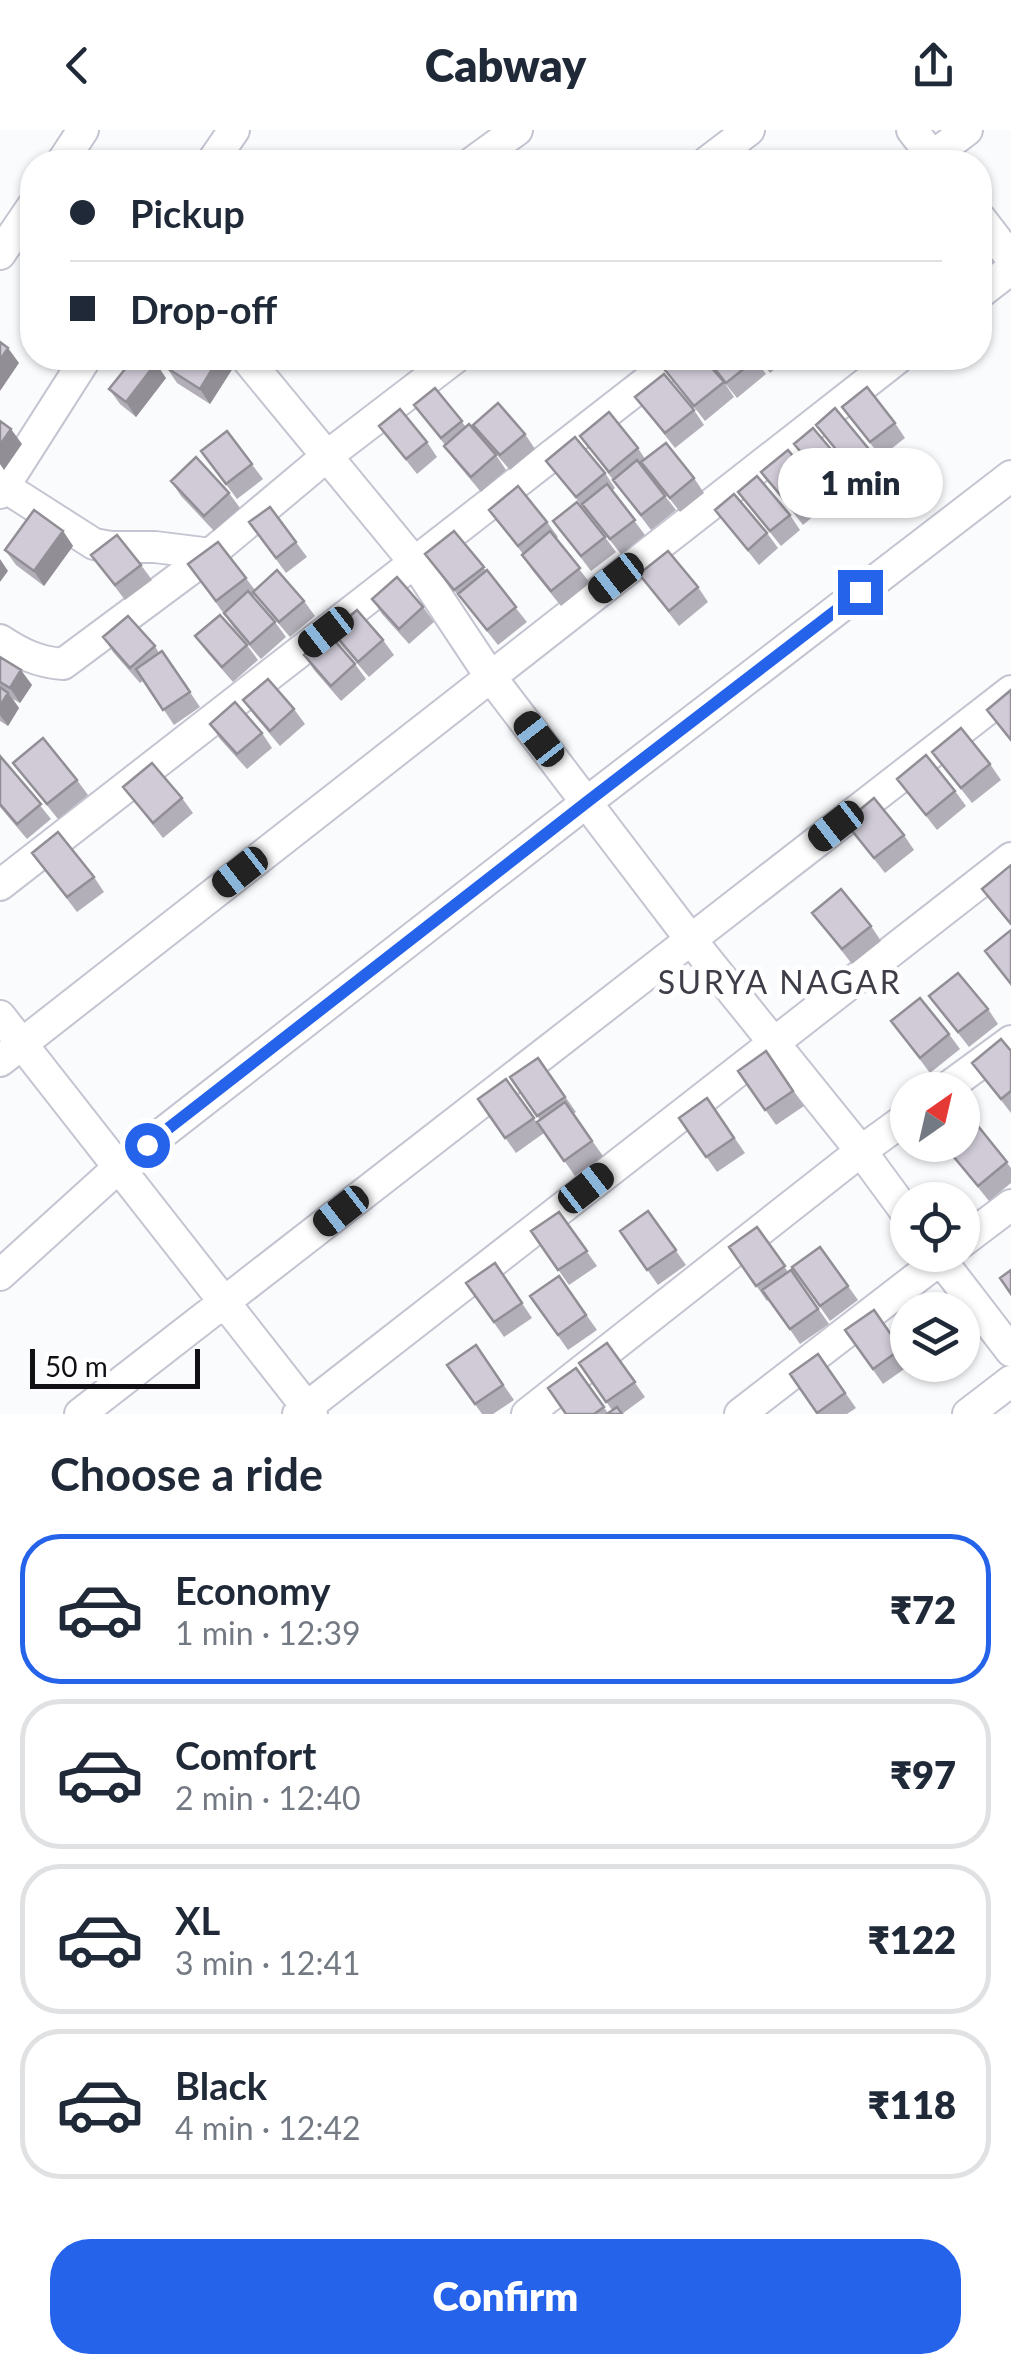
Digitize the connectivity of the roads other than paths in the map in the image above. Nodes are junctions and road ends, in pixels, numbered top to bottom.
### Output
1 (517, 130) edge
2 (750, 130) edge
3 (967, 130) edge
4 (490, 150) edge
5 (724, 150) edge
6 (944, 150) edge
7 (20, 219) edge
8 (992, 233) edge
9 (0, 254) edge
10 (1011, 258) edge
11 (78, 370) edge
12 (256, 370) edge
13 (439, 370) edge
14 (662, 370) edge
15 (883, 370) edge
16 (328, 456) junction
17 (1011, 476) edge
18 (1, 488) edge
19 (211, 554) junction
20 (415, 563) junction
21 (0, 640) edge
22 (490, 676) junction
23 (1011, 691) edge
24 (587, 802) junction
25 (1011, 858) edge
26 (0, 885) edge
27 (691, 940) junction
28 (0, 1016) edge
29 (1011, 1041) edge
30 (772, 1043) junction
31 (11, 1052) edge
32 (969, 1072) edge
33 (890, 1129) edge
34 (860, 1151) junction
35 (119, 1167) junction
36 (890, 1191) edge
37 (1011, 1205) edge
38 (980, 1228) edge
39 (922, 1272) edge
40 (959, 1272) edge
41 (0, 1275) edge
42 (224, 1302) junction
43 (1011, 1350) edge
44 (1011, 1382) edge
45 (306, 1412) edge
46 (80, 1414) edge
47 (527, 1414) edge
48 (740, 1414) edge
49 (968, 1414) edge

1 - 4 street
2 - 5 street
3 - 6 street
7 - 9 street
8 - 10 street
11 - 18 street
12 - 16 street
13 - 16 street
14 - 20 street
15 - 22 street
16 - 19 street
16 - 20 street
17 - 24 street
18 - 19 street
19 - 21 street
20 - 22 street
20 - 26 street
22 - 24 street
22 - 31 street
23 - 27 street
24 - 27 street
24 - 35 street
25 - 30 street
27 - 30 street
27 - 42 street
28 - 31 street
29 - 32 street
30 - 34 street
30 - 45 street
31 - 35 street
33 - 34 street
34 - 36 street
34 - 47 street
35 - 41 street
35 - 42 street
37 - 38 street
39 - 48 street
40 - 43 street
42 - 45 street
42 - 46 street
44 - 49 street

